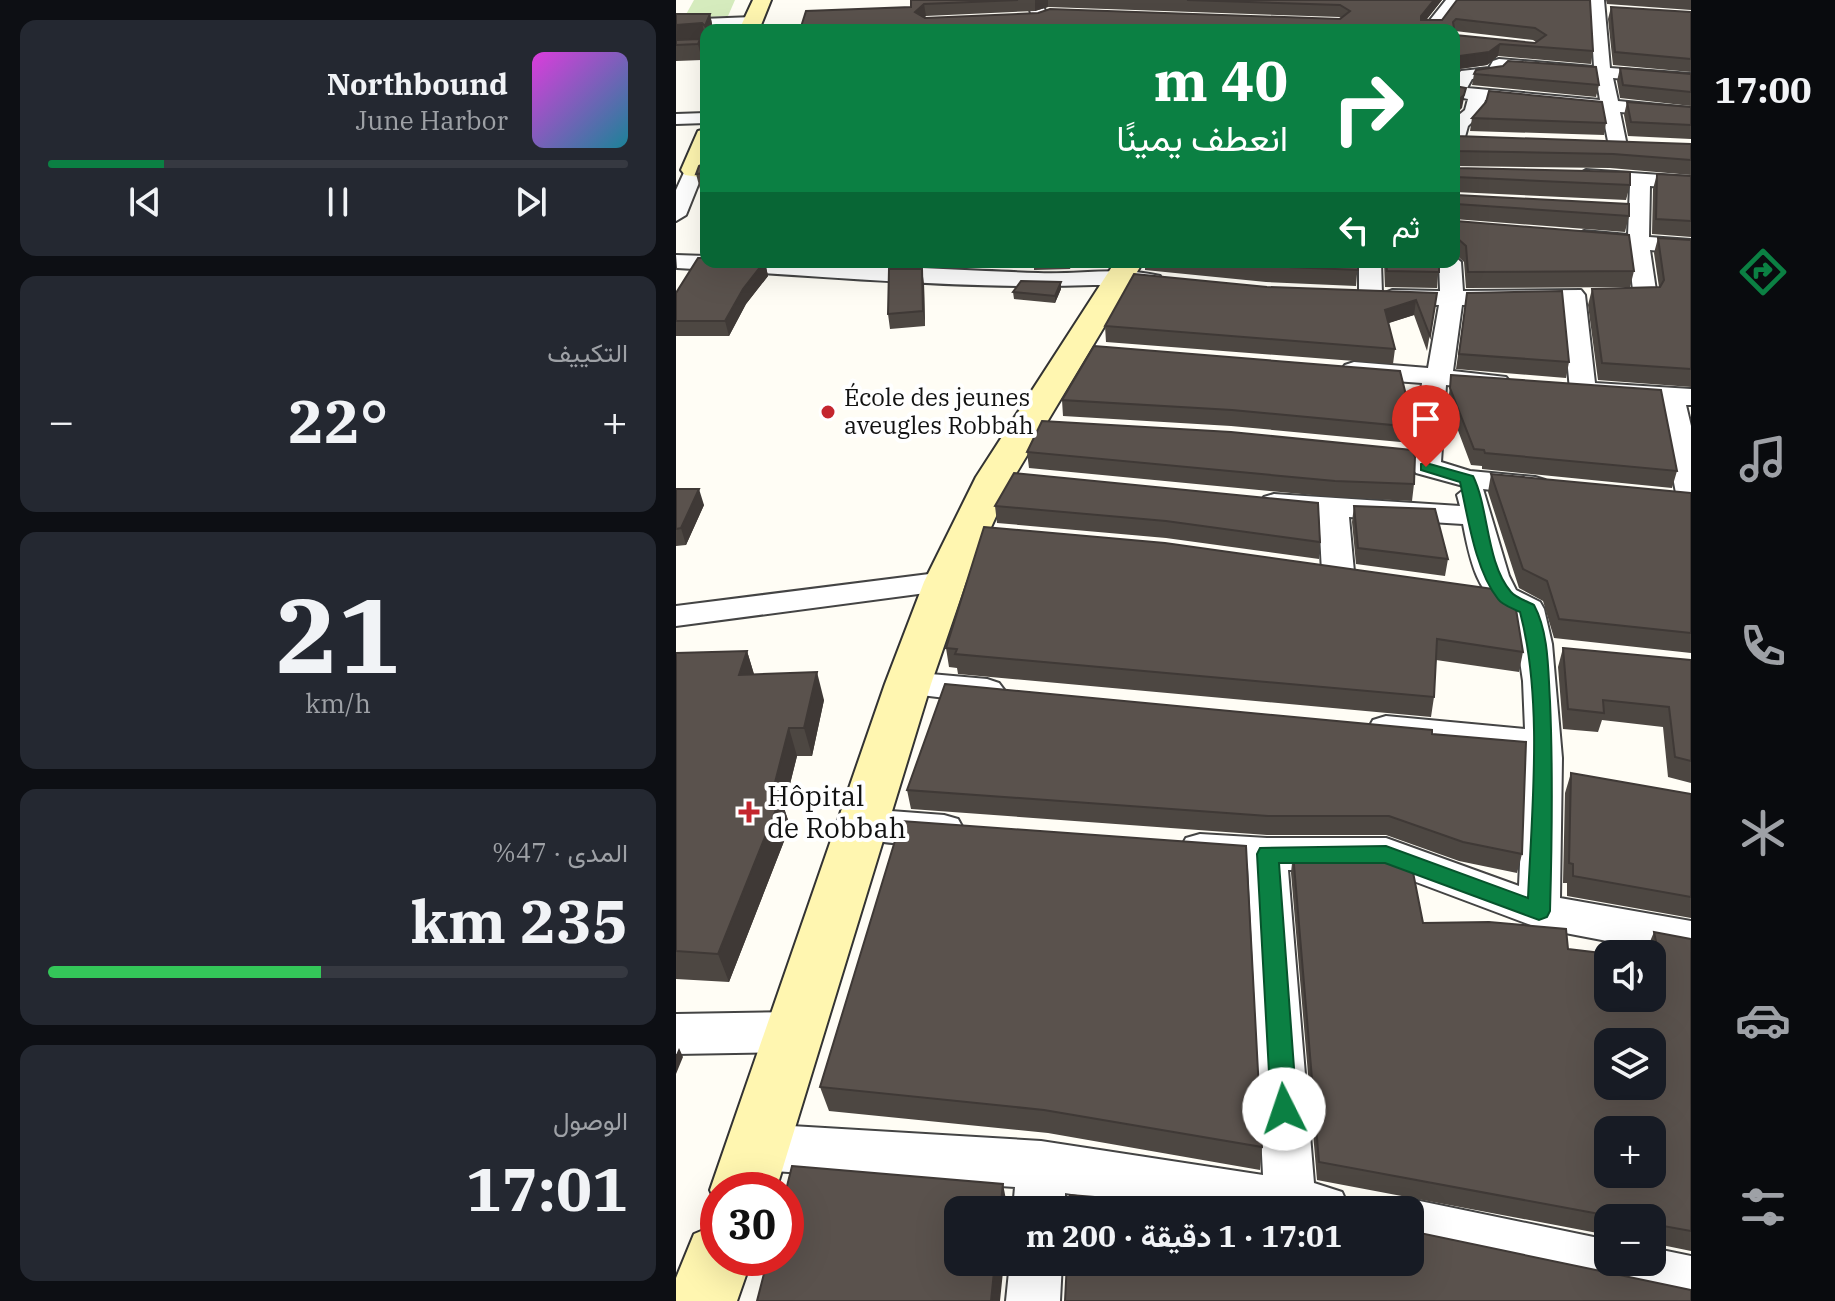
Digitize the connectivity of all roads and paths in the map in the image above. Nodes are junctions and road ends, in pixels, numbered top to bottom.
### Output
1 (762, 0) edge
2 (778, 0) edge
3 (1034, 0) edge
4 (1453, 0) edge
5 (1602, 8) edge
6 (1063, 15) edge
7 (1036, 22) edge
8 (676, 24) edge
9 (757, 24) edge
10 (758, 24) edge
11 (1435, 24) edge
12 (700, 25) edge
13 (700, 47) edge
14 (676, 49) edge
15 (1603, 71) junction
16 (1691, 79) edge
17 (1460, 82) edge
18 (1460, 92) edge
19 (1478, 95) junction
20 (1607, 105) junction
21 (1691, 113) edge
22 (700, 118) edge
23 (676, 119) edge
24 (1460, 123) edge
25 (1608, 146) junction
26 (1647, 147) edge
27 (700, 170) edge
28 (1567, 176) edge
29 (1610, 177) junction
30 (1640, 180) junction
31 (1691, 183) edge
32 (676, 215) edge
33 (1562, 235) edge
34 (1638, 241) junction
35 (1691, 247) edge
36 (676, 261) edge
37 (700, 262) edge
38 (860, 268) edge
39 (1370, 268) edge
40 (1450, 268) edge
41 (1124, 270) edge
42 (1178, 283) edge
43 (1573, 295) junction
44 (1344, 296) edge
45 (1371, 297) junction
46 (1452, 297) junction
47 (1328, 368) edge
48 (1439, 377) junction
49 (1526, 385) edge
50 (1554, 387) edge
51 (1583, 390) junction
52 (1681, 396) edge
53 (1396, 453) edge
54 (1426, 456) junction
55 (1468, 479) junction
56 (1557, 488) edge
57 (1691, 493) edge
58 (1661, 498) edge
59 (1241, 500) edge
60 (1691, 501) edge
61 (1333, 509) junction
62 (1477, 516) junction
63 (1307, 568) edge
64 (945, 582) junction
65 (676, 616) edge
66 (908, 684) junction
67 (1019, 694) edge
68 (1352, 726) edge
69 (1553, 764) junction
70 (864, 824) junction
71 (988, 833) edge
72 (1159, 846) edge
73 (1267, 854) junction
74 (1539, 911) junction
75 (1691, 939) edge
76 (796, 1032) junction
77 (676, 1034) edge
78 (750, 1168) edge
79 (1040, 1187) edge
80 (1160, 1196) edge
81 (1306, 1196) edge
82 (1424, 1228) edge
83 (711, 1276) edge
84 (1035, 1276) edge
85 (1691, 1283) edge
86 (702, 1301) edge
87 (1033, 1301) edge

1 - 9 main road
2 - 10 main road
3 - 7 street
4 - 11 street
5 - 15 street
6 - 7 street
8 - 12 street
13 - 14 street
15 - 16 street
15 - 17 street
15 - 20 street
18 - 19 street
19 - 20 street
19 - 24 street
20 - 21 street
20 - 25 street
22 - 23 street
25 - 26 main road
25 - 29 street
27 - 32 street
28 - 29 street
29 - 30 street
30 - 31 street
30 - 34 street
33 - 34 street
34 - 35 street
34 - 43 street
36 - 37 street
38 - 41 street
39 - 45 street
40 - 46 street
41 - 42 street
41 - 64 main road
43 - 46 street
43 - 51 street
44 - 45 street
45 - 46 street
46 - 48 street
47 - 48 street
48 - 49 street
48 - 54 street
50 - 51 street
51 - 52 street
52 - 57 street
53 - 54 street
54 - 55 street
55 - 56 street
55 - 62 street
58 - 60 street
59 - 61 street
61 - 62 street
61 - 63 street
62 - 69 street
64 - 65 street
64 - 66 main road
66 - 67 street
66 - 70 main road
68 - 69 street
69 - 74 street
70 - 71 street
70 - 76 main road
72 - 73 street
73 - 74 street
73 - 81 street
74 - 75 street
76 - 77 street
76 - 78 main road
78 - 79 street
79 - 80 street
82 - 85 street
83 - 86 main road
84 - 87 street

